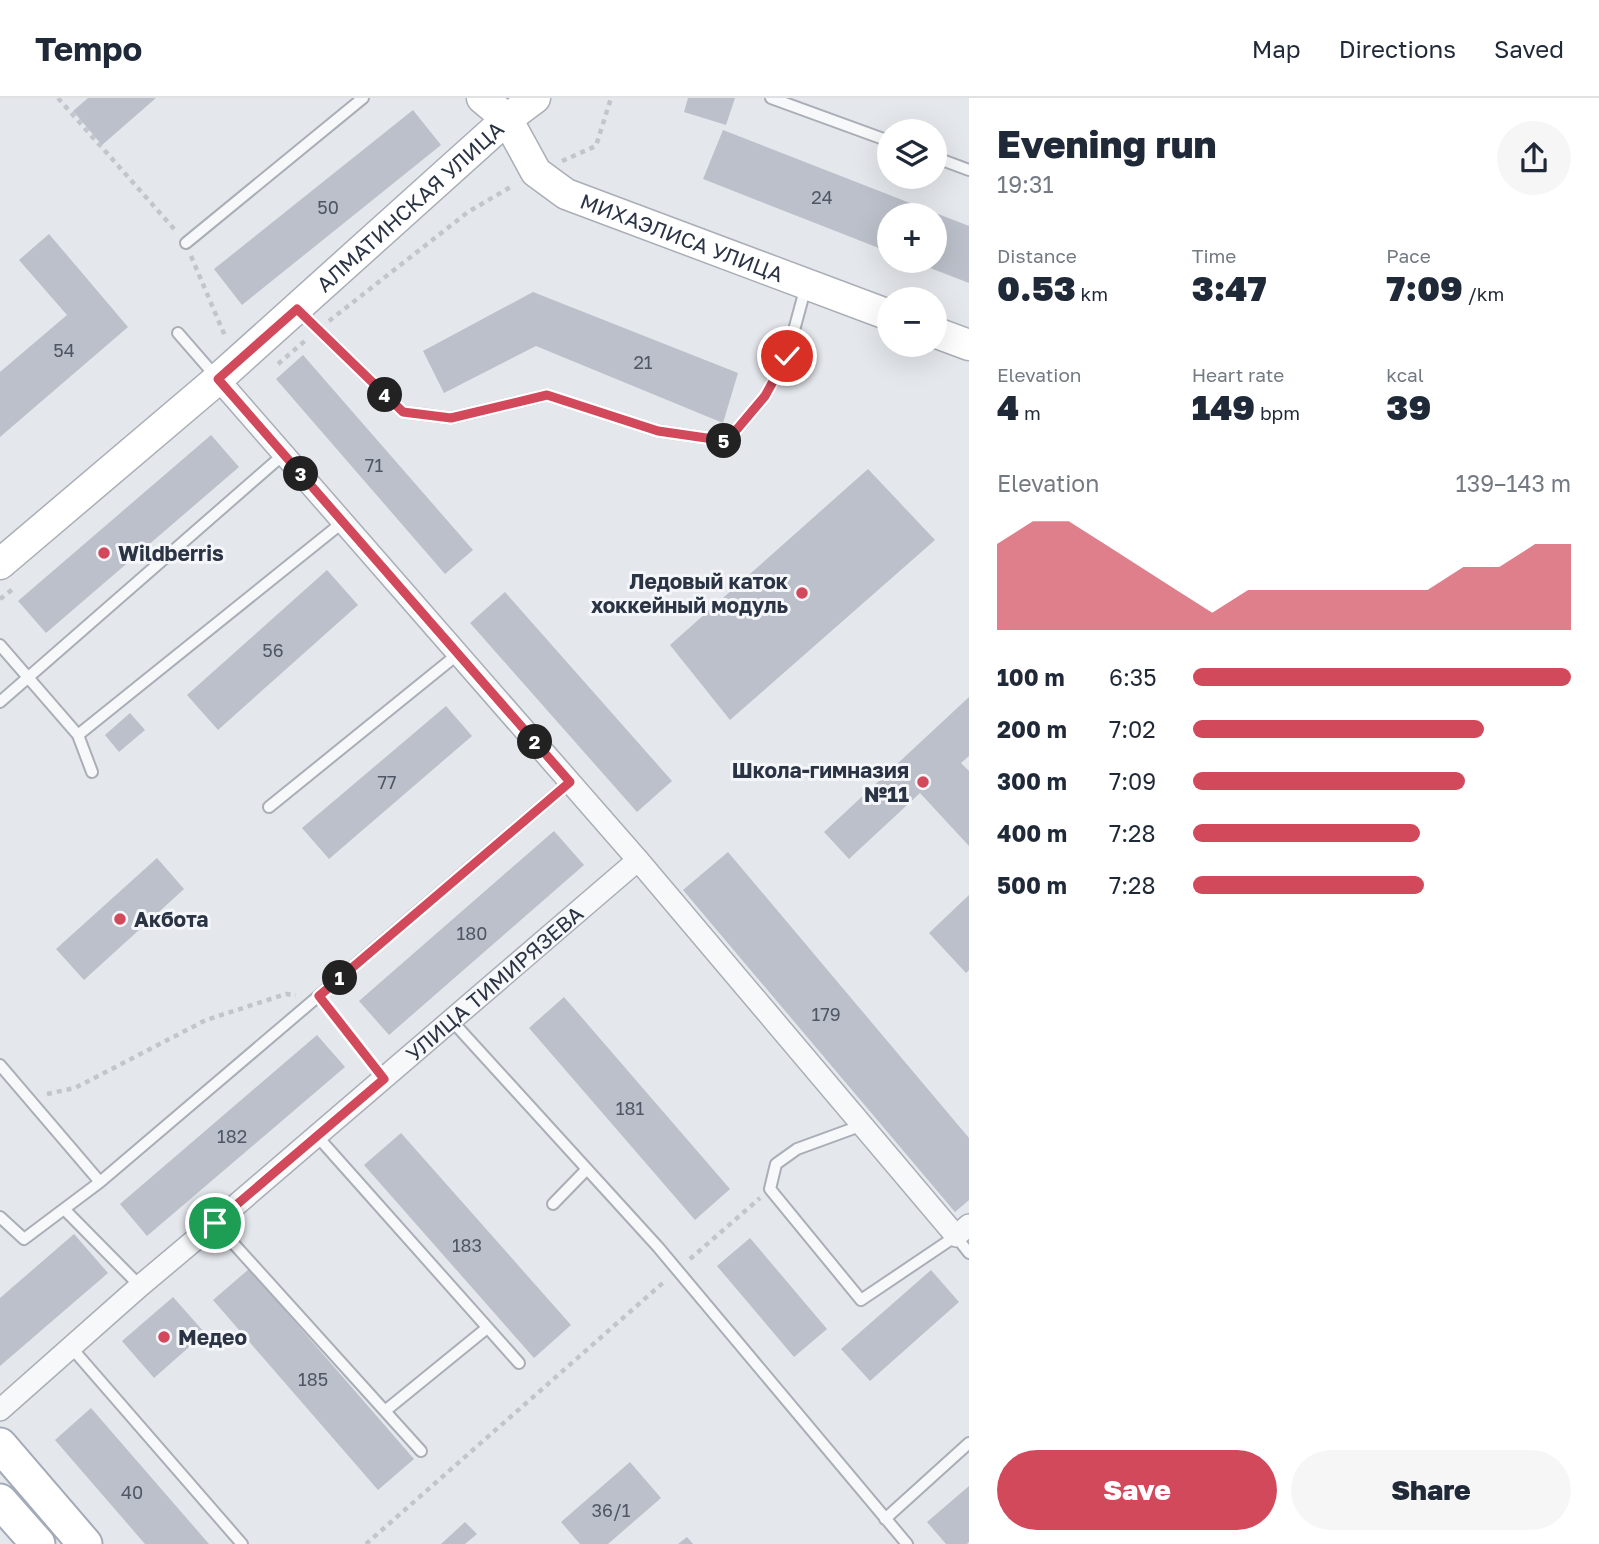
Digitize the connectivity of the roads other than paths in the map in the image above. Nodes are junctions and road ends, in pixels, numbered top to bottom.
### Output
1 (363, 98) edge
2 (482, 98) edge
3 (535, 98) edge
4 (771, 98) edge
5 (507, 119) junction
6 (877, 137) edge
7 (947, 162) edge
8 (969, 170) edge
9 (186, 243) road end
10 (807, 284) junction
11 (297, 309) junction
12 (877, 310) edge
13 (178, 333) dead end
14 (947, 337) edge
15 (969, 345) edge
16 (218, 379) junction
17 (284, 454) junction
18 (343, 522) junction
19 (0, 564) edge
20 (0, 645) edge
21 (458, 654) junction
22 (28, 678) junction
23 (0, 702) edge
24 (78, 735) junction
25 (92, 772) dead end
26 (570, 782) junction
27 (269, 807) dead end
28 (638, 860) junction
29 (452, 1021) junction
30 (0, 1065) edge
31 (860, 1126) junction
32 (317, 1136) junction
33 (587, 1169) junction
34 (100, 1182) junction
35 (553, 1204) dead end
36 (64, 1209) junction
37 (0, 1217) edge
38 (215, 1223) junction
39 (965, 1238) edge
40 (139, 1286) junction
41 (487, 1328) junction
42 (70, 1346) junction
43 (519, 1363) dead end
44 (0, 1410) edge
45 (385, 1411) junction
46 (969, 1443) edge
47 (0, 1445) edge
48 (421, 1451) dead end
49 (0, 1501) edge
50 (885, 1519) junction
51 (38, 1544) edge
52 (85, 1544) edge
53 (242, 1544) edge
54 (906, 1544) edge

1 - 9 lane
2 - 5 street
3 - 5 street, АЛМАТИНСКАЯ УЛИЦА
4 - 6 lane
5 - 10 street, МИХАЭЛИСА УЛИЦА
5 - 11 street, АЛМАТИНСКАЯ УЛИЦА
7 - 8 lane
10 - 11 lane
10 - 12 street, МИХАЭЛИСА УЛИЦА
11 - 16 street, АЛМАТИНСКАЯ УЛИЦА
13 - 16 lane
14 - 15 street
16 - 17 street
16 - 19 street, АЛМАТИНСКАЯ УЛИЦА
17 - 18 street
17 - 22 lane
18 - 21 street
18 - 24 lane
20 - 22 lane
21 - 26 street
21 - 27 lane
22 - 23 lane
22 - 24 lane
24 - 25 lane
26 - 28 street
26 - 34 lane
28 - 29 street, УЛИЦА ТИМИРЯЗЕВА
28 - 31 lane
28 - 39 street
29 - 32 street, УЛИЦА ТИМИРЯЗЕВА
29 - 33 lane
30 - 34 lane
31 - 39 lane
31 - 39 lane
32 - 38 street, УЛИЦА ТИМИРЯЗЕВА
32 - 41 lane
33 - 35 lane
33 - 50 lane
34 - 36 lane
36 - 37 lane
36 - 40 lane
38 - 40 street, УЛИЦА ТИМИРЯЗЕВА
38 - 45 lane
40 - 42 street, УЛИЦА ТИМИРЯЗЕВА
41 - 43 lane
41 - 45 lane
42 - 44 street, УЛИЦА ТИМИРЯЗЕВА
42 - 53 lane
45 - 48 lane
46 - 50 lane
47 - 52 main road
49 - 51 main road
50 - 54 lane

